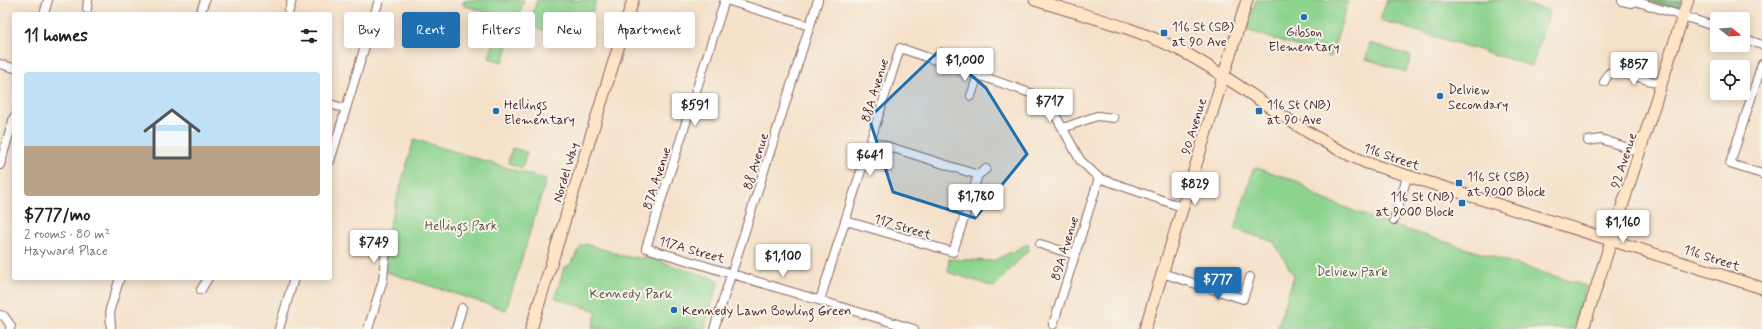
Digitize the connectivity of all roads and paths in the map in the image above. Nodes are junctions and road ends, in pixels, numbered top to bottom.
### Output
1 (48, 0) edge
2 (88, 0) edge
3 (204, 0) edge
4 (292, 0) edge
5 (380, 0) edge
6 (633, 0) edge
7 (725, 0) edge
8 (818, 0) edge
9 (1035, 0) edge
10 (1247, 0) edge
11 (1688, 0) edge
12 (1622, 1) edge
13 (87, 9) dead end
14 (45, 12) edge
15 (201, 12) edge
16 (289, 12) edge
17 (1683, 16) junction
18 (810, 26) junction
19 (1710, 26) edge
20 (1750, 41) edge
21 (1762, 45) edge
22 (0, 64) edge
23 (1762, 64) edge
24 (12, 67) edge
25 (978, 75) junction
26 (1223, 75) junction
27 (1604, 82) dead end
28 (1661, 84) junction
29 (971, 96) dead end
30 (332, 105) edge
31 (346, 109) junction
32 (1114, 118) dead end
33 (12, 124) edge
34 (1063, 128) junction
35 (871, 141) junction
36 (1588, 141) dead end
37 (1640, 152) junction
38 (332, 154) edge
39 (0, 165) edge
40 (986, 169) dead end
41 (1762, 174) edge
42 (978, 175) junction
43 (1408, 177) junction
44 (1099, 178) junction
45 (1182, 207) junction
46 (1394, 220) dead end
47 (846, 221) junction
48 (1612, 240) junction
49 (1040, 244) dead end
50 (386, 248) dead end
51 (646, 248) joint
52 (1075, 255) junction
53 (732, 273) junction
54 (1162, 273) junction
55 (1250, 277) dead end
56 (119, 280) edge
57 (207, 280) edge
58 (293, 280) edge
59 (1762, 288) edge
60 (201, 290) dead end
61 (820, 300) junction
62 (462, 308) dead end
63 (0, 314) edge
64 (1052, 326) dead end
65 (10, 329) edge
66 (111, 329) edge
67 (279, 329) edge
68 (368, 329) edge
69 (456, 329) edge
70 (531, 329) edge
71 (714, 329) edge
72 (914, 329) edge
73 (1145, 329) edge
74 (1583, 329) edge

1 - 14 street
2 - 13 street
3 - 15 street
4 - 16 street
5 - 31 street
6 - 70 street, Nordel Way
7 - 18 street
7 - 51 street, 87A Avenue
8 - 18 street, 88 Avenue
9 - 26 street, 116 Street
10 - 26 street, 90 Avenue
11 - 17 street, 92 Avenue
12 - 17 street
17 - 19 street
17 - 28 street, 92 Avenue
18 - 53 street, 88 Avenue
20 - 21 street
22 - 24 street
23 - 41 street
25 - 29 street
25 - 34 street
25 - 35 street, 88A Avenue
26 - 43 street, 116 Street
26 - 45 street, 90 Avenue
27 - 28 street
28 - 37 street, 92 Avenue
30 - 31 street
31 - 38 street
32 - 34 street
33 - 39 street
34 - 44 street
35 - 42 street
35 - 47 street, 88A Avenue
36 - 37 street
37 - 48 street, 92 Avenue
40 - 42 street
42 - 47 street, 117 Street
43 - 46 street
43 - 48 street, 116 Street
44 - 45 street
44 - 52 street, 89A Avenue
45 - 54 street, 90 Avenue
47 - 61 street, 88A Avenue
48 - 59 street, 116 Street
48 - 74 street, 92 Avenue
49 - 52 street
50 - 68 street
51 - 53 street, 117A Street
52 - 64 street, 89A Avenue
53 - 61 street, 117A Street
53 - 71 street, 88 Avenue
54 - 55 street
54 - 73 street, 90 Avenue
56 - 66 street
57 - 60 street
58 - 67 street
61 - 72 street, 117A Street
62 - 69 street
63 - 65 street

